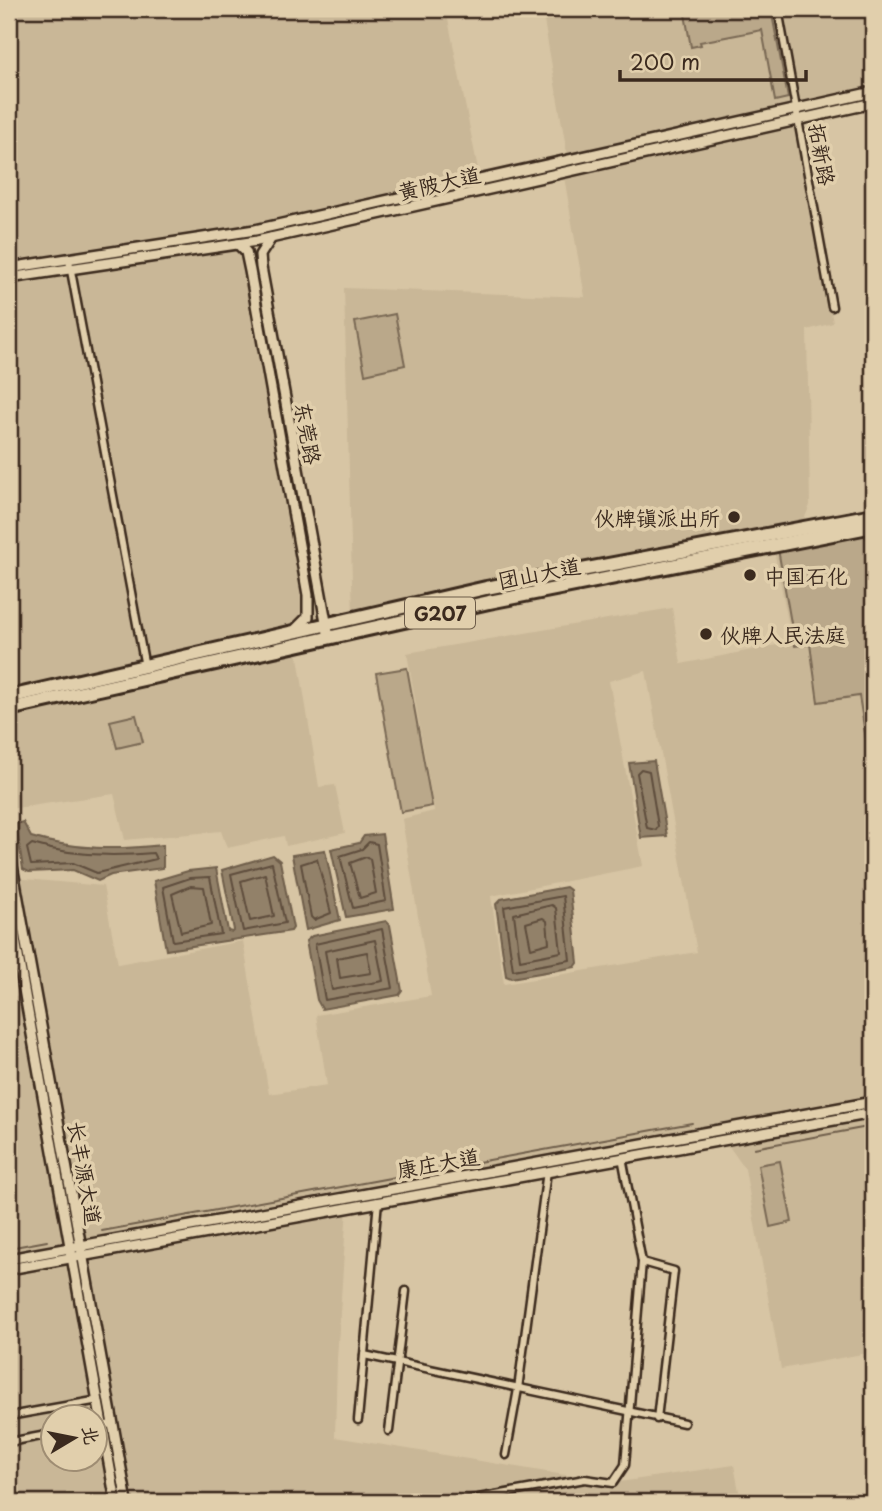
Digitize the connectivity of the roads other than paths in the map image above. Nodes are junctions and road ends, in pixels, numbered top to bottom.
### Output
1 (778, 9) edge
2 (873, 92) edge
3 (873, 103) edge
4 (797, 113) junction
5 (271, 238) junction
6 (239, 244) junction
7 (70, 265) junction
8 (9, 268) edge
9 (9, 278) edge
10 (832, 306) dead end
11 (873, 515) edge
12 (873, 526) edge
13 (326, 624) junction
14 (293, 632) junction
15 (329, 638) junction
16 (146, 672) junction
17 (9, 697) edge
18 (9, 709) edge
19 (9, 849) edge
20 (9, 906) edge
21 (873, 1102) edge
22 (873, 1113) edge
23 (621, 1152) junction
24 (547, 1171) junction
25 (378, 1202) junction
26 (77, 1252) junction
27 (9, 1259) edge
28 (642, 1262) junction
29 (9, 1269) edge
30 (406, 1291) dead end
31 (364, 1355) junction
32 (397, 1362) junction
33 (518, 1389) junction
34 (103, 1399) joint
35 (629, 1414) junction
36 (9, 1416) edge
37 (657, 1419) junction
38 (358, 1420) dead end
39 (684, 1423) dead end
40 (389, 1431) dead end
41 (38, 1437) edge
42 (108, 1441) edge
43 (9, 1442) edge
44 (108, 1455) edge
45 (506, 1455) dead end
46 (116, 1502) edge
47 (127, 1502) edge
48 (456, 1502) edge

1 - 4 street, 拓新路
2 - 4 street, 黄陂大道
3 - 4 street, 黄陂大道
4 - 5 street, 黄陂大道
4 - 7 street, 黄陂大道
4 - 10 street, 拓新路
5 - 6 street, 黄陂大道
5 - 13 street, 东莞路
6 - 7 street, 黄陂大道
6 - 14 street, 东莞路
7 - 8 street, 黄陂大道
7 - 9 street, 黄陂大道
7 - 16 street
11 - 13 highway, 团山大道 / G207
12 - 15 highway, 团山大道 / G207
13 - 14 highway, 团山大道 / G207
13 - 15 street, 东莞路
14 - 16 highway, 团山大道 / G207
15 - 16 highway, 团山大道 / G207
16 - 17 highway, 团山大道 / G207
16 - 18 highway, 团山大道 / G207
19 - 26 street, 长丰源大道
20 - 26 street, 长丰源大道
21 - 23 street, 康庄大道
22 - 23 street, 康庄大道
23 - 24 street, 康庄大道
23 - 26 street, 康庄大道
23 - 28 street
24 - 25 street, 康庄大道
24 - 33 street
25 - 26 street, 康庄大道
25 - 31 street
26 - 27 street, 康庄大道
26 - 29 street, 康庄大道
26 - 34 street, 长丰源大道
28 - 35 street
28 - 37 street
30 - 32 street
31 - 32 street
31 - 38 street
32 - 33 street
32 - 40 street
33 - 35 street
33 - 45 street
34 - 36 street
35 - 37 street
35 - 48 street
37 - 39 street
41 - 43 street
42 - 47 street, 长丰源大道
44 - 46 street, 长丰源大道

